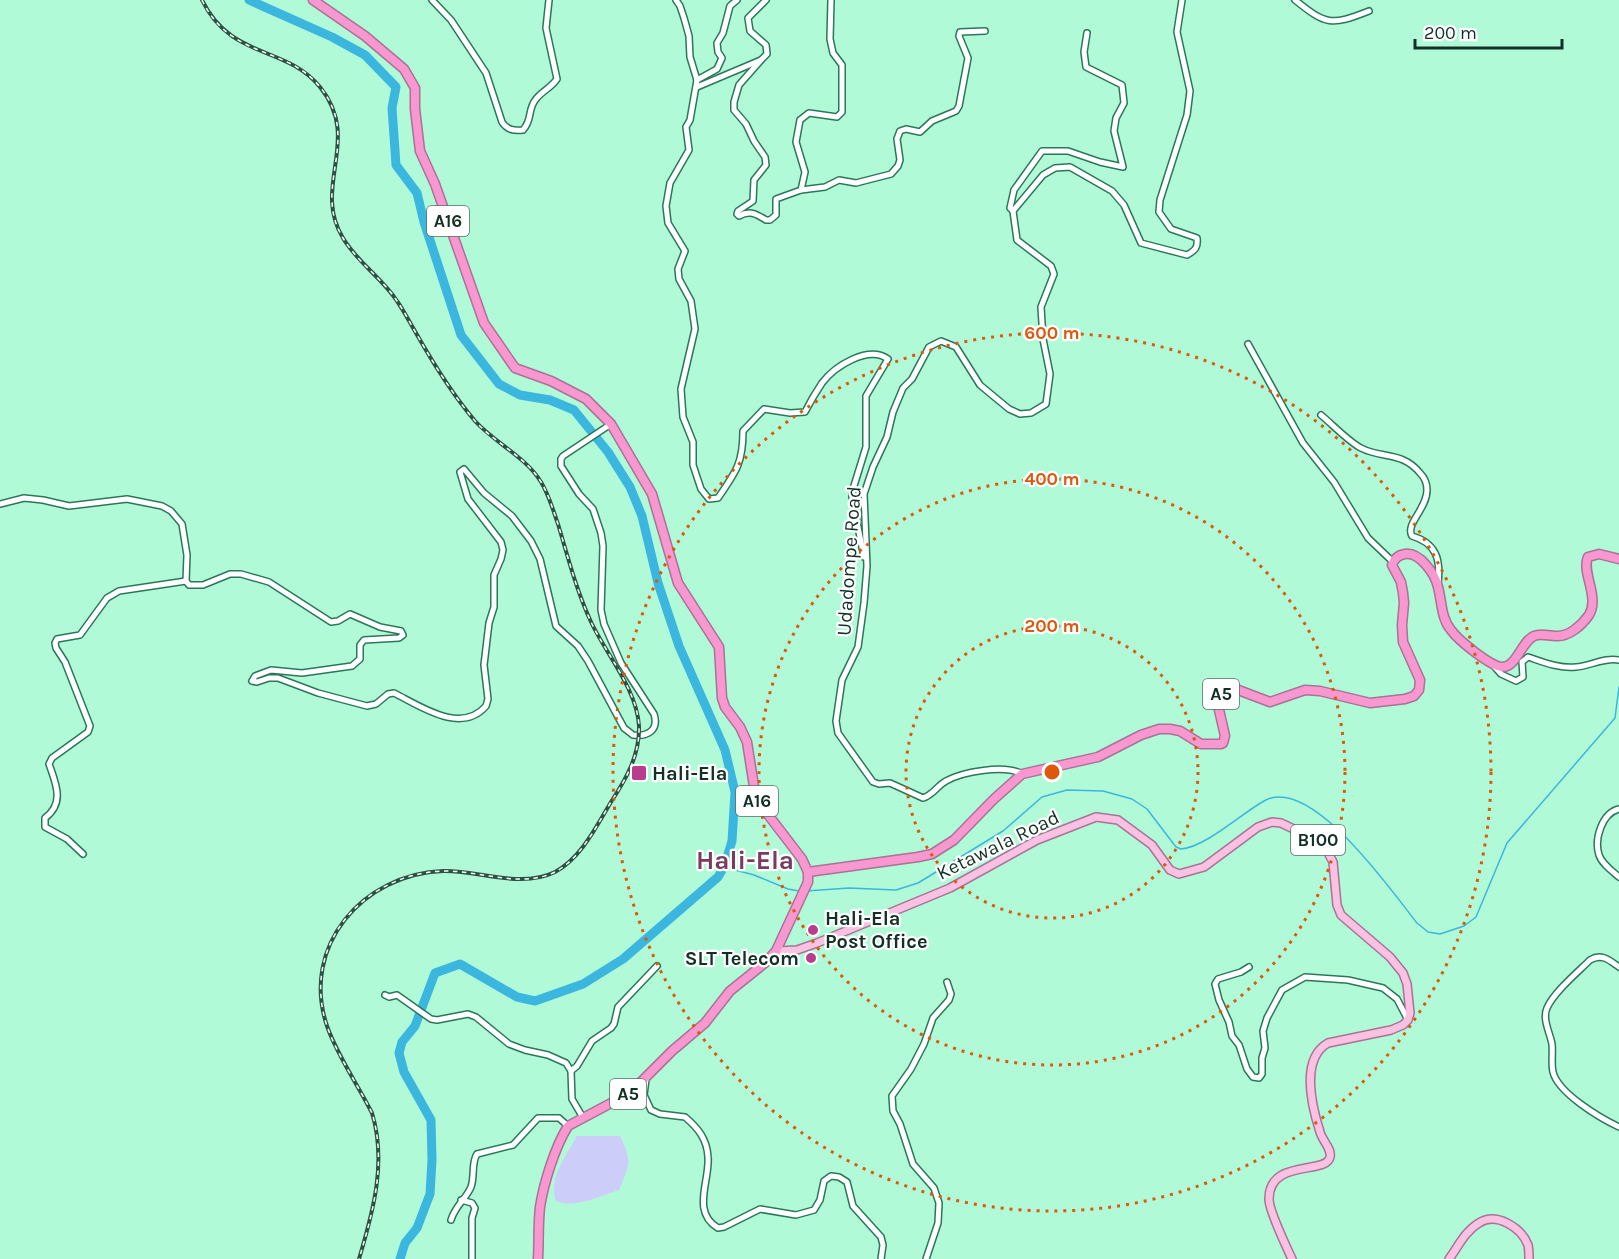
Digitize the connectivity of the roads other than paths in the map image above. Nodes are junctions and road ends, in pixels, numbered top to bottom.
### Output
1 (313, 0) edge
2 (432, 0) edge
3 (549, 0) edge
4 (676, 0) edge
5 (737, 0) edge
6 (766, 0) edge
7 (831, 0) edge
8 (1182, 0) edge
9 (1295, 0) edge
10 (1370, 12) dead end
11 (985, 31) dead end
12 (1087, 33) dead end
13 (761, 60) junction
14 (697, 80) junction
15 (697, 87) junction
16 (801, 190) junction
17 (1012, 211) junction
18 (1248, 344) dead end
19 (1321, 415) dead end
20 (611, 424) junction
21 (0, 504) edge
22 (1619, 559) edge
23 (1393, 562) junction
24 (867, 566) junction
25 (186, 581) junction
26 (1437, 584) junction
27 (1618, 660) edge
28 (1491, 663) junction
29 (1022, 774) junction
30 (1619, 809) edge
31 (83, 854) dead end
32 (808, 872) junction
33 (1619, 877) edge
34 (776, 951) junction
35 (657, 966) dead end
36 (1249, 967) dead end
37 (1619, 967) edge
38 (947, 982) dead end
39 (385, 995) dead end
40 (1408, 1020) junction
41 (571, 1071) junction
42 (646, 1077) junction
43 (582, 1116) junction
44 (568, 1126) junction
45 (1619, 1127) edge
46 (461, 1200) junction
47 (451, 1220) dead end
48 (472, 1259) edge
49 (538, 1259) edge
50 (881, 1259) edge
51 (926, 1259) edge
52 (1292, 1259) edge
53 (1449, 1259) edge
54 (1528, 1259) edge

1 - 20 highway, A16
2 - 3 street
4 - 14 street
5 - 14 street
6 - 13 street
7 - 16 street
8 - 17 street
9 - 10 street
11 - 16 street
12 - 17 street
13 - 15 street
13 - 16 street
14 - 15 street
15 - 24 street
17 - 24 street, Udadompe Road
18 - 23 street
19 - 26 street
20 - 25 street
20 - 32 highway, A16
21 - 25 street
22 - 28 highway
23 - 26 highway
23 - 29 highway, A5
24 - 29 street, Udadompe Road
25 - 31 street
26 - 28 highway
27 - 28 street
29 - 32 highway, A5
30 - 33 street
32 - 34 highway, A5
34 - 40 main road, Ketawala Road / B100
34 - 42 highway, A5
35 - 41 street
36 - 40 street
37 - 45 street
38 - 51 street
39 - 41 street
40 - 52 main road
41 - 43 street
42 - 43 highway, A5
42 - 50 street
43 - 44 highway, A5
44 - 46 street
44 - 49 highway
46 - 47 street
46 - 48 street
53 - 54 main road

